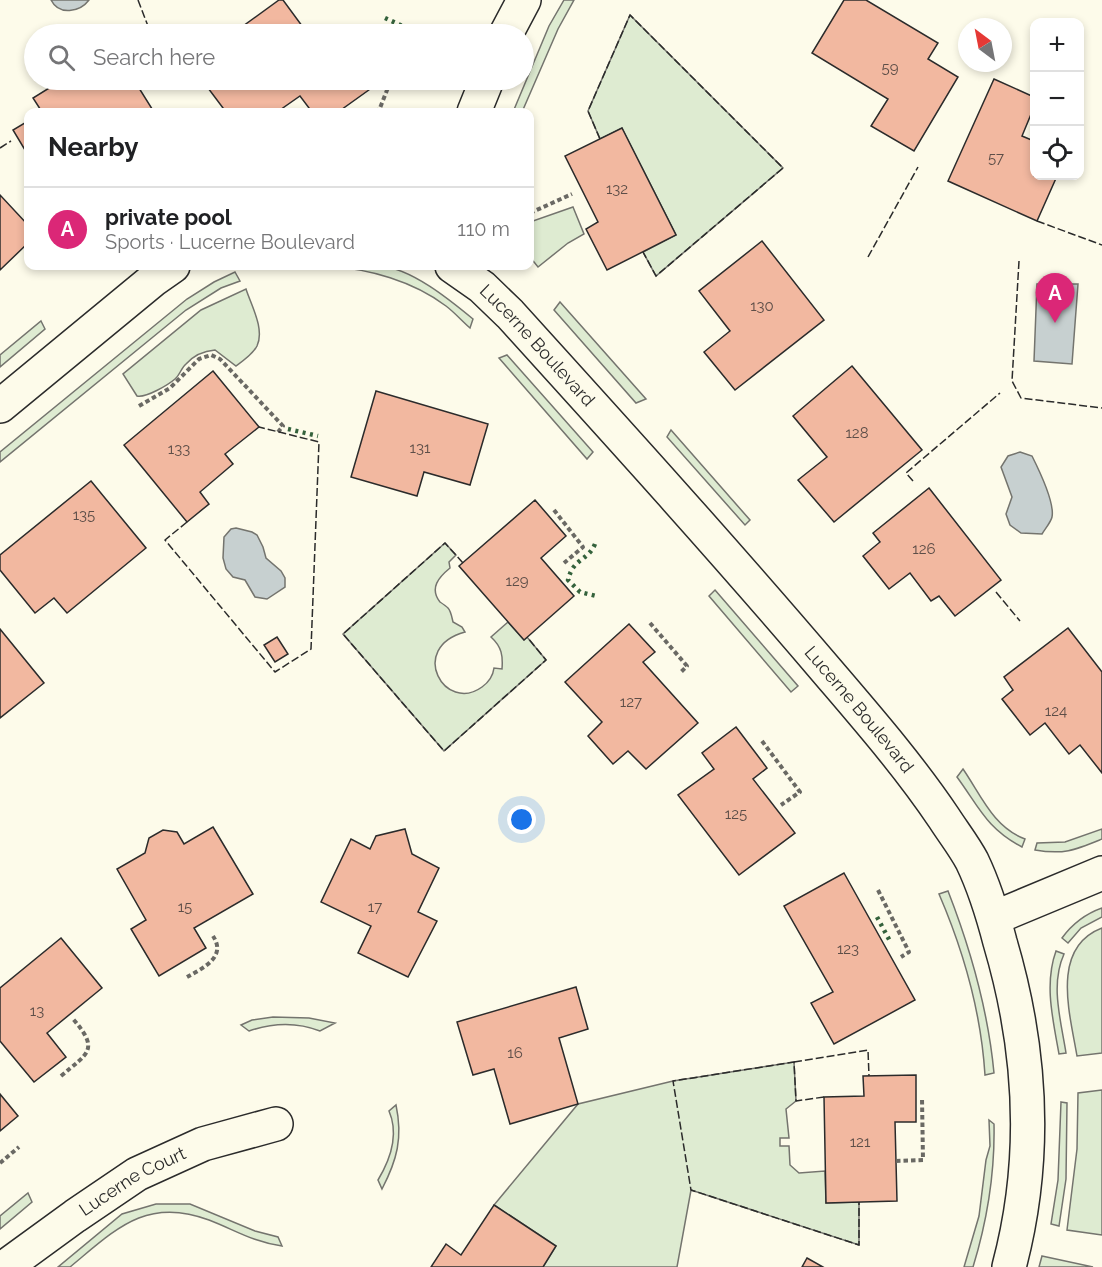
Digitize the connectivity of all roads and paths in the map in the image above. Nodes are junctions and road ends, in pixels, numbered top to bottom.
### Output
1 (524, 0) edge
2 (511, 24) edge
3 (387, 90) edge
4 (483, 90) edge
5 (380, 108) edge
6 (476, 108) edge
7 (572, 194) dead end
8 (534, 211) edge
9 (167, 270) edge
10 (458, 270) edge
11 (0, 406) edge
12 (139, 406) dead end
13 (278, 432) dead end
14 (554, 510) dead end
15 (564, 563) dead end
16 (650, 623) dead end
17 (681, 672) dead end
18 (762, 741) dead end
19 (781, 805) dead end
20 (1102, 873) edge
21 (878, 890) dead end
22 (994, 918) junction
23 (213, 936) dead end
24 (901, 957) dead end
25 (187, 977) dead end
26 (73, 1019) dead end
27 (61, 1076) dead end
28 (922, 1098) dead end
29 (276, 1124) dead end
30 (19, 1147) dead end
31 (896, 1161) dead end
32 (0, 1163) edge
33 (5, 1267) edge
34 (1009, 1267) edge

1 - 2 street
3 - 5 path
4 - 6 street
7 - 8 path
9 - 11 street
10 - 22 street, Lucerne Boulevard
12 - 13 path
14 - 15 path
16 - 17 path
18 - 19 path
20 - 22 street
21 - 24 path
22 - 34 street, Lucerne Boulevard
23 - 25 path
26 - 27 path
28 - 31 path
29 - 33 street, Lucerne Court
30 - 32 path

